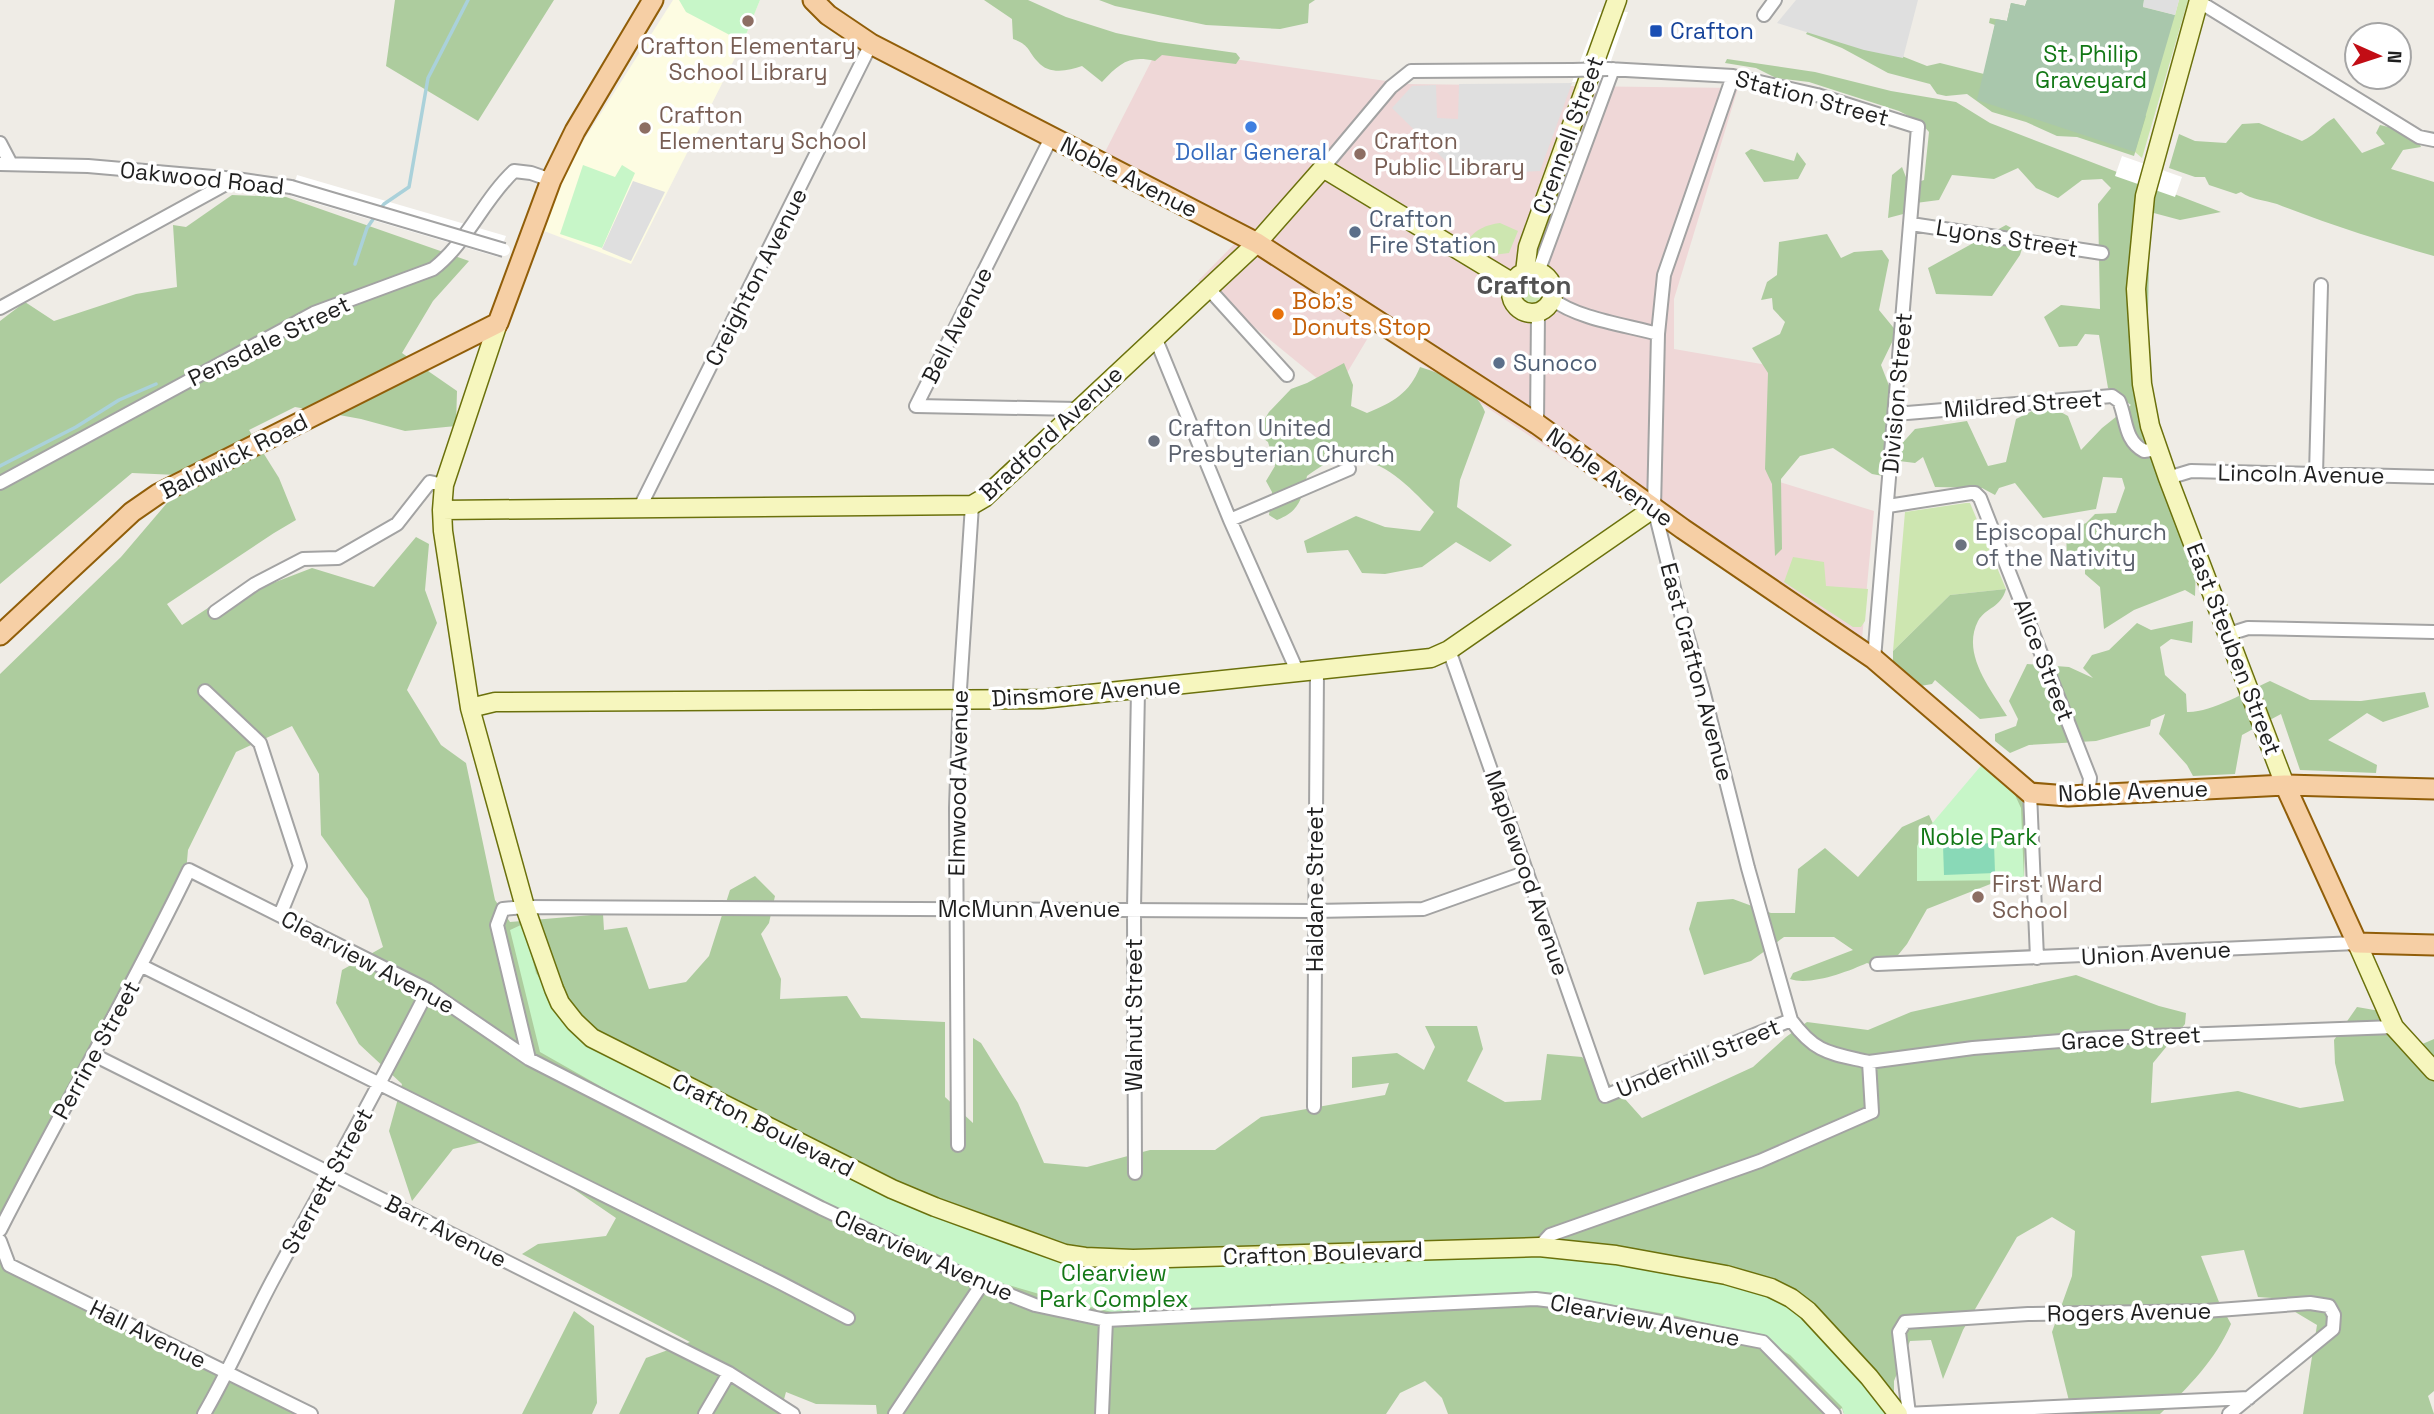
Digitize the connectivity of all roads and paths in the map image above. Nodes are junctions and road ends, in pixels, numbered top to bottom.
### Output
1 (653, 0) edge
2 (813, 0) edge
3 (1617, 0) edge
4 (1775, 0) edge
5 (2199, 0) edge
6 (1764, 15) dead end
7 (872, 44) junction
8 (1610, 69) junction
9 (1411, 71) joint
10 (1733, 76) junction
11 (1919, 127) joint
12 (1051, 138) junction
13 (2434, 140) edge
14 (0, 144) edge
15 (6, 164) edge
16 (1323, 168) junction
17 (236, 179) junction
18 (551, 180) junction
19 (1911, 224) junction
20 (1257, 243) junction
21 (513, 253) junction
22 (2102, 253) dead end
23 (1526, 276) junction
24 (2321, 285) dead end
25 (1208, 288) junction
26 (1552, 299) junction
27 (0, 308) edge
28 (1538, 313) junction
29 (498, 323) junction
30 (1658, 334) junction
31 (1155, 337) junction
32 (1287, 375) dead end
33 (1078, 409) junction
34 (1895, 414) junction
35 (1536, 424) junction
36 (2158, 449) junction
37 (1349, 469) dead end
38 (2316, 474) junction
39 (2434, 477) edge
40 (2168, 478) junction
41 (0, 483) edge
42 (444, 485) junction
43 (972, 505) junction
44 (1888, 506) junction
45 (1654, 508) junction
46 (639, 509) junction
47 (442, 510) junction
48 (1230, 520) junction
49 (215, 612) dead end
50 (2434, 632) edge
51 (2229, 634) junction
52 (0, 635) edge
53 (1449, 650) junction
54 (1874, 659) junction
55 (1317, 671) junction
56 (1298, 673) junction
57 (1138, 690) junction
58 (205, 691) dead end
59 (959, 700) junction
60 (470, 708) junction
61 (2285, 785) junction
62 (2434, 789) edge
63 (2031, 793) junction
64 (2088, 795) junction
65 (189, 870) joint
66 (1527, 872) junction
67 (525, 906) junction
68 (1134, 909) junction
69 (957, 910) junction
70 (1314, 911) junction
71 (279, 915) junction
72 (2357, 943) junction
73 (2434, 945) edge
74 (2037, 958) junction
75 (1877, 964) dead end
76 (142, 966) junction
77 (428, 990) junction
78 (1791, 1020) junction
79 (2394, 1027) junction
80 (94, 1055) junction
81 (529, 1059) junction
82 (1869, 1062) junction
83 (2434, 1071) edge
84 (380, 1085) junction
85 (1605, 1096) joint
86 (1314, 1107) dead end
87 (958, 1145) dead end
88 (1135, 1173) dead end
89 (332, 1174) junction
90 (0, 1230) edge
91 (0, 1241) edge
92 (1539, 1247) junction
93 (982, 1284) junction
94 (848, 1318) dead end
95 (1107, 1320) junction
96 (228, 1373) junction
97 (729, 1373) junction
98 (2249, 1398) junction
99 (204, 1414) edge
100 (311, 1414) edge
101 (705, 1414) edge
102 (793, 1414) edge
103 (895, 1414) edge
104 (1102, 1414) edge
105 (1834, 1414) edge
106 (1898, 1414) edge
107 (1907, 1414) edge
108 (2229, 1414) edge

1 - 18 main road
2 - 7 main road, Noble Avenue
3 - 23 main road, Crennell Street
4 - 6 street
5 - 13 street
5 - 36 main road, East Steuben Street
7 - 12 main road, Noble Avenue
7 - 46 street, Creighton Avenue
8 - 9 street, Station Street, bridge
8 - 10 street, Station Street
8 - 23 street
9 - 16 street, Bradford Avenue
10 - 11 street, Station Street
10 - 30 street, East Crafton Avenue
11 - 19 street, Division Street
12 - 20 main road, Noble Avenue
12 - 33 street, Bell Avenue
14 - 15 street
15 - 17 street, Oakwood Road
16 - 20 main road, Bradford Avenue
16 - 23 main road
17 - 21 street, Oakwood Road, bridge
17 - 27 street
18 - 21 main road
18 - 41 street, Pensdale Street
19 - 22 street, Lyons Street
19 - 34 street, Division Street
20 - 25 main road, Bradford Avenue
20 - 35 main road, Noble Avenue
21 - 29 main road
23 - 26 main road
23 - 28 main road
24 - 38 street
25 - 31 main road, Bradford Avenue
25 - 32 street
26 - 28 main road
26 - 30 street
28 - 35 street
29 - 42 main road, Crafton Boulevard
29 - 52 main road, Baldwick Road
30 - 45 street, East Crafton Avenue
31 - 33 main road, Bradford Avenue
31 - 48 street
33 - 43 main road, Bradford Avenue
34 - 36 street, Mildred Street
34 - 44 street, Division Street
35 - 45 main road, Noble Avenue
36 - 40 main road, East Steuben Street
37 - 48 street
38 - 39 street, Lincoln Avenue
38 - 40 street, Lincoln Avenue
40 - 51 main road, East Steuben Street
42 - 47 main road, Crafton Boulevard
42 - 49 street
43 - 46 main road, Bradford Avenue
43 - 59 street, Elmwood Avenue
44 - 54 street, Division Street
44 - 64 street, Alice Street
45 - 53 main road, Dinsmore Avenue
45 - 54 main road, Noble Avenue
45 - 78 street, East Crafton Avenue
46 - 47 main road, Bradford Avenue
47 - 60 main road, Crafton Boulevard
48 - 56 street
50 - 51 street
51 - 61 main road, East Steuben Street
53 - 55 main road, Dinsmore Avenue
53 - 66 street, Maplewood Avenue
54 - 63 main road, Noble Avenue
55 - 56 main road, Dinsmore Avenue
55 - 70 street, Haldane Street
56 - 57 main road, Dinsmore Avenue
57 - 59 main road, Dinsmore Avenue
57 - 68 street, Walnut Street
58 - 71 street
59 - 60 main road, Dinsmore Avenue
59 - 69 street, Elmwood Avenue
60 - 67 main road, Crafton Boulevard
61 - 62 main road, Noble Avenue
61 - 64 main road, Noble Avenue
61 - 72 main road, East Steuben Street
63 - 64 main road, Noble Avenue
63 - 74 street
65 - 71 street, Clearview Avenue
65 - 76 street, Perrine Street
66 - 70 street, McMunn Avenue
66 - 85 street, Maplewood Avenue
67 - 69 street, McMunn Avenue
67 - 81 street
67 - 92 main road, Crafton Boulevard
68 - 69 street, McMunn Avenue
68 - 70 street, McMunn Avenue
68 - 88 street, Walnut Street
69 - 87 street, Elmwood Avenue
70 - 86 street, Haldane Street
71 - 77 street, Clearview Avenue
72 - 73 main road, Union Avenue
72 - 74 street, Union Avenue
72 - 79 main road, East Steuben Street
74 - 75 street, Union Avenue
76 - 80 street, Perrine Street
76 - 84 street
77 - 81 street, Clearview Avenue
77 - 84 street, Sterrett Street
78 - 82 street
78 - 85 street, Underhill Street
79 - 82 street, Grace Street
79 - 83 main road, East Steuben Street
80 - 89 street, Barr Avenue
80 - 90 street, Perrine Street
81 - 93 street, Clearview Avenue
82 - 92 street
84 - 89 street, Sterrett Street
84 - 94 street
89 - 96 street, Sterrett Street
89 - 97 street, Barr Avenue
91 - 96 street, Hall Avenue
92 - 106 main road, Crafton Boulevard
93 - 95 street, Clearview Avenue
93 - 103 street
95 - 104 street
95 - 105 street, Clearview Avenue
96 - 99 street, Sterrett Street
96 - 100 street, Hall Avenue
97 - 101 street
97 - 102 street, Barr Avenue
98 - 107 street
98 - 107 street, Rogers Avenue
98 - 108 street

